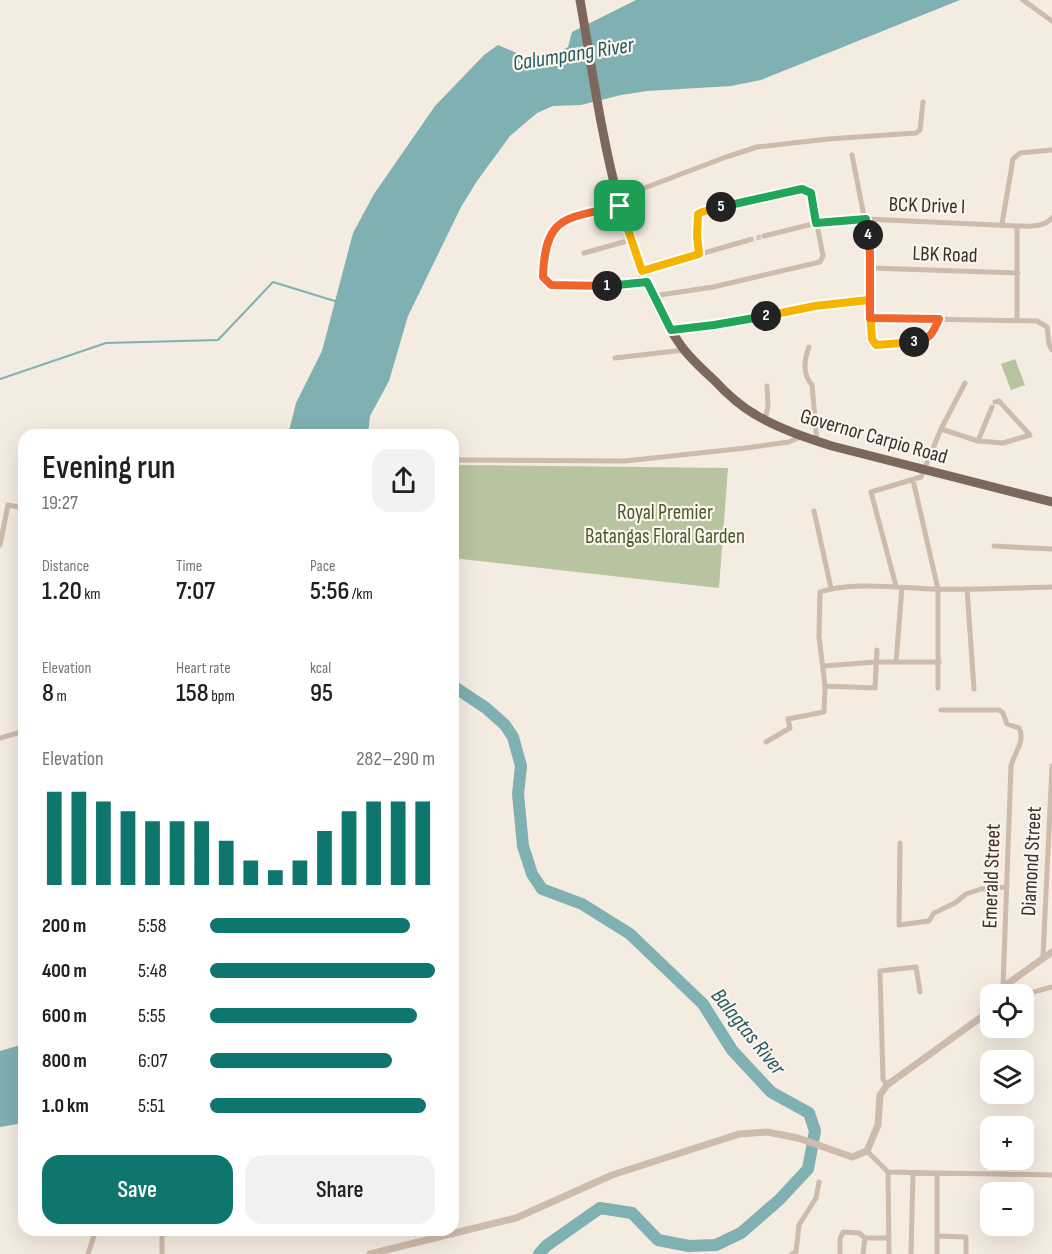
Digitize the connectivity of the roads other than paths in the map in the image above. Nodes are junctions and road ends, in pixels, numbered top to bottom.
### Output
1 (1023, 0) edge
2 (580, 1) edge
3 (1052, 21) edge
4 (922, 102) dead end
5 (1052, 150) edge
6 (852, 155) dead end
7 (619, 202) junction
8 (1052, 218) edge
9 (866, 219) junction
10 (816, 223) junction
11 (1002, 224) junction
12 (1017, 226) junction
13 (764, 236) tunnel mouth
14 (631, 240) junction
15 (749, 240) tunnel mouth
16 (584, 253) dead end
17 (699, 254) junction
18 (870, 268) junction
19 (642, 271) junction
20 (1018, 273) junction
21 (647, 282) junction
22 (653, 296) junction
23 (869, 300) junction
24 (870, 318) junction
25 (939, 319) junction
26 (1017, 320) junction
27 (671, 330) junction
28 (809, 347) dead end
29 (684, 350) junction
30 (1052, 350) edge
31 (615, 358) dead end
32 (965, 383) dead end
33 (767, 386) dead end
34 (765, 420) junction
35 (941, 429) junction
36 (802, 436) junction
37 (817, 441) junction
38 (978, 441) junction
39 (459, 460) edge
40 (925, 470) junction
41 (913, 480) junction
42 (1052, 502) edge
43 (18, 507) edge
44 (814, 511) dead end
45 (0, 545) edge
46 (994, 546) dead end
47 (1052, 549) edge
48 (899, 586) junction
49 (1052, 587) edge
50 (831, 588) junction
51 (938, 589) junction
52 (967, 589) junction
53 (877, 650) dead end
54 (875, 662) junction
55 (896, 662) junction
56 (939, 662) junction
57 (824, 666) junction
58 (825, 686) junction
59 (938, 688) dead end
60 (974, 689) dead end
61 (941, 710) dead end
62 (18, 733) edge
63 (0, 738) edge
64 (766, 741) dead end
65 (1052, 766) edge
66 (1051, 806) edge
67 (900, 843) dead end
68 (1007, 887) junction
69 (1052, 952) edge
70 (1043, 957) junction
71 (1003, 984) edge
72 (1007, 984) edge
73 (1052, 987) edge
74 (920, 992) dead end
75 (1034, 992) edge
76 (980, 1018) edge
77 (887, 1084) junction
78 (867, 1151) junction
79 (888, 1172) junction
80 (914, 1173) junction
81 (937, 1173) junction
82 (1052, 1175) edge
83 (819, 1182) dead end
84 (459, 1232) edge
85 (94, 1236) edge
86 (162, 1236) edge
87 (443, 1236) edge
88 (937, 1236) junction
89 (865, 1238) junction
90 (890, 1238) junction
91 (88, 1254) edge
92 (162, 1254) edge
93 (370, 1254) edge
94 (792, 1254) edge
95 (840, 1254) edge
96 (863, 1254) edge
97 (889, 1254) edge
98 (911, 1254) edge
99 (937, 1254) edge
100 (966, 1254) edge

1 - 3 street
2 - 7 main road, Governor Carpio Road
4 - 7 street
5 - 11 street
6 - 9 street
7 - 14 main road, Governor Carpio Road
7 - 21 street
8 - 12 street, BCK Drive I
9 - 10 street, BCK Drive I
9 - 11 street, BCK Drive I
9 - 18 street
10 - 13 street, BCK Drive I
10 - 17 street
10 - 22 street
11 - 12 street, BCK Drive I
12 - 20 street
14 - 16 street
14 - 19 main road, Governor Carpio Road
15 - 17 street
17 - 19 street
18 - 20 street, LBK Road
18 - 23 street
19 - 21 main road, Governor Carpio Road
20 - 26 street
21 - 22 main road, Governor Carpio Road
22 - 27 main road, Governor Carpio Road
23 - 24 street
23 - 27 street
24 - 25 street
24 - 25 street
25 - 26 street
26 - 30 street
27 - 29 main road, Governor Carpio Road
28 - 37 street
29 - 31 street
29 - 34 main road, Governor Carpio Road
32 - 35 street
33 - 34 street
34 - 36 main road, Governor Carpio Road
35 - 38 street
35 - 40 street
36 - 37 main road, Governor Carpio Road
36 - 39 street
37 - 40 main road, Governor Carpio Road
38 - 38 street
40 - 41 street
40 - 42 main road, Governor Carpio Road
41 - 48 street
41 - 51 street
43 - 45 street
44 - 50 street
46 - 47 street
48 - 50 street
48 - 51 street
48 - 55 street
49 - 52 street
50 - 57 street
51 - 52 street
51 - 56 street
52 - 60 street
53 - 54 street
54 - 55 street
54 - 57 street
54 - 58 street
55 - 56 street
56 - 59 street
57 - 58 street
58 - 64 street
61 - 68 street, Emerald Street
62 - 63 street
65 - 66 street, Diamond Street
66 - 70 street, Diamond Street
67 - 68 street
68 - 71 street, Emerald Street
69 - 70 street
70 - 72 street
73 - 75 street
74 - 77 street
76 - 77 street
77 - 78 street
78 - 79 street
78 - 84 street
79 - 80 street
79 - 90 street
80 - 81 street
80 - 98 street
81 - 82 street
81 - 88 street
83 - 94 street
85 - 91 street
86 - 92 street
87 - 93 street
88 - 99 street
88 - 100 street
89 - 90 street
89 - 95 street
89 - 96 street
90 - 97 street

